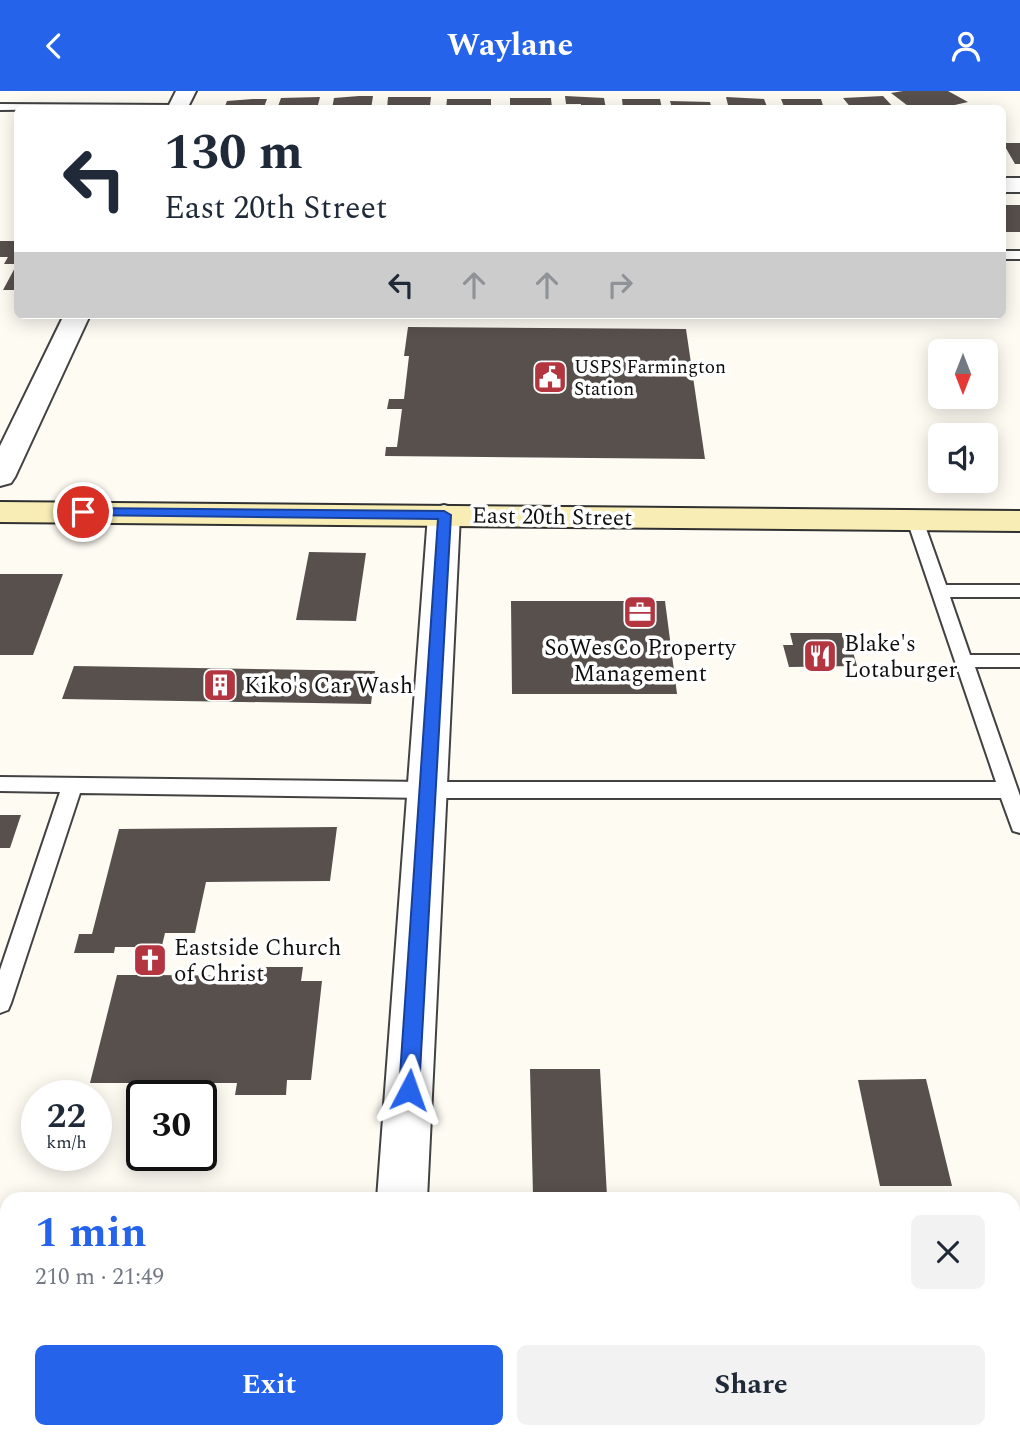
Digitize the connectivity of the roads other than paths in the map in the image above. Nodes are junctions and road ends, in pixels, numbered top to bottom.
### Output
1 (75, 319) edge
2 (0, 477) edge
3 (0, 512) edge
4 (444, 515) junction
5 (915, 520) junction
6 (1020, 521) edge
7 (938, 591) junction
8 (1020, 591) edge
9 (962, 661) junction
10 (1020, 661) edge
11 (0, 784) edge
12 (72, 787) junction
13 (427, 790) junction
14 (1008, 790) junction
15 (1020, 825) edge
16 (0, 1003) edge
17 (402, 1192) edge

1 - 2 street
3 - 4 main road, East 20th Street
4 - 5 main road, East 20th Street
4 - 13 street
5 - 6 main road, East 20th Street
5 - 7 lane
7 - 8 lane
7 - 9 lane
9 - 10 lane
9 - 14 lane
11 - 12 lane
12 - 13 lane
12 - 16 lane
13 - 14 lane
13 - 17 street
14 - 15 lane

